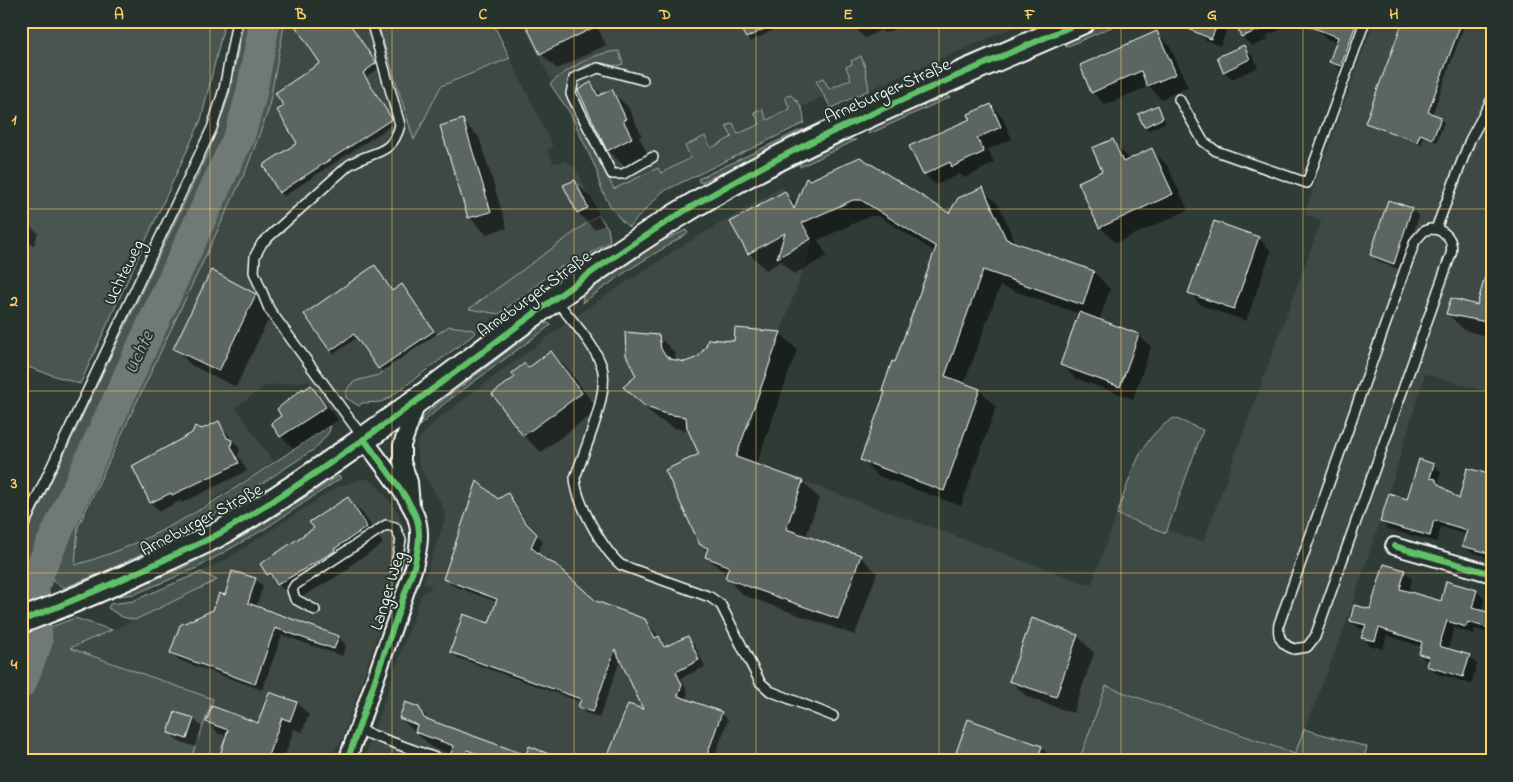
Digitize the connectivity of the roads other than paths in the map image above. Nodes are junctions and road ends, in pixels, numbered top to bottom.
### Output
1 (237, 21) edge
2 (371, 21) edge
3 (1083, 21) edge
4 (1365, 21) edge
5 (642, 80) dead end
6 (1179, 100) dead end
7 (1492, 100) edge
8 (652, 157) dead end
9 (1436, 229) junction
10 (554, 298) junction
11 (419, 399) junction
12 (364, 439) junction
13 (410, 506) junction
14 (21, 531) edge
15 (1394, 546) dead end
16 (395, 569) dead end
17 (1492, 574) edge
18 (315, 610) dead end
19 (21, 621) edge
20 (833, 716) dead end
21 (358, 730) junction
22 (347, 761) edge
23 (444, 761) edge

1 - 14 lane, Uchteweg
2 - 12 lane
3 - 10 main road, Arneburger Straße
4 - 6 lane
5 - 8 lane
7 - 9 lane
9 - 9 lane
10 - 11 main road, Arneburger Straße
10 - 20 lane
11 - 12 main road, Arneburger Straße
11 - 13 street, Langer Weg
12 - 13 street, Langer Weg
12 - 19 main road, Arneburger Straße
13 - 21 street, Langer Weg
15 - 17 street
16 - 18 lane
21 - 22 street, Langer Weg
21 - 23 lane

